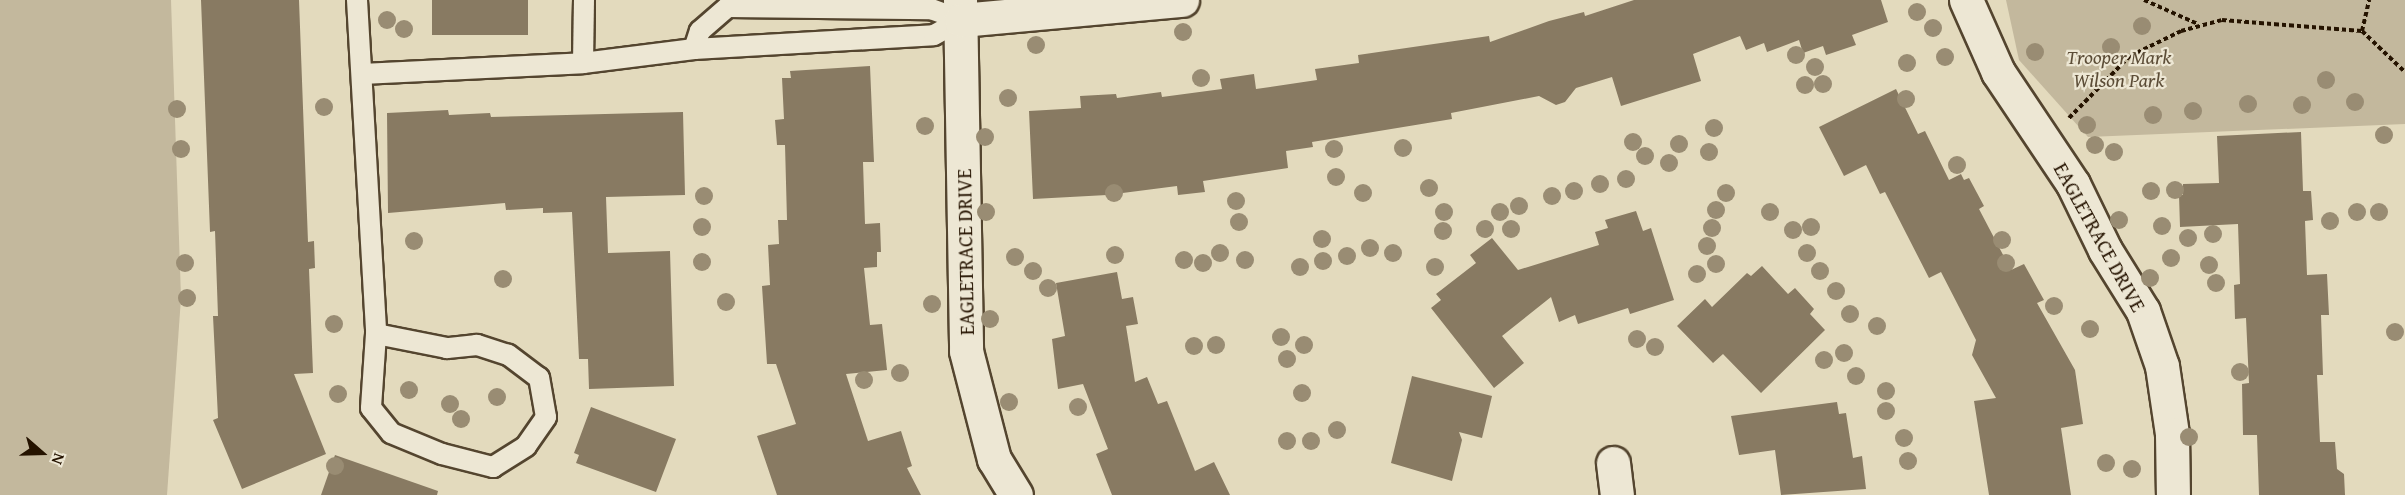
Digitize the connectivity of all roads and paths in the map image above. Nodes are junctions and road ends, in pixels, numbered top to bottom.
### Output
1 (357, 0) edge
2 (584, 0) edge
3 (1182, 0) edge
4 (1966, 0) edge
5 (2144, 0) edge
6 (2369, 0) edge
7 (961, 10) edge
8 (2199, 24) junction
9 (2362, 31) junction
10 (694, 50) junction
11 (583, 63) junction
12 (2405, 72) edge
13 (362, 74) junction
14 (2065, 121) dead end
15 (376, 334) junction
16 (1613, 463) dead end
17 (1016, 495) edge
18 (1617, 495) edge
19 (2174, 495) edge

1 - 13 lane
2 - 11 lane
3 - 7 street
4 - 19 street, EAGLETRACE DRIVE
5 - 8 path
6 - 9 path
7 - 10 lane
7 - 10 lane
7 - 17 street, EAGLETRACE DRIVE
8 - 9 path
8 - 14 path
9 - 12 path
10 - 11 lane
11 - 13 lane
13 - 15 lane
15 - 15 lane
16 - 18 street

